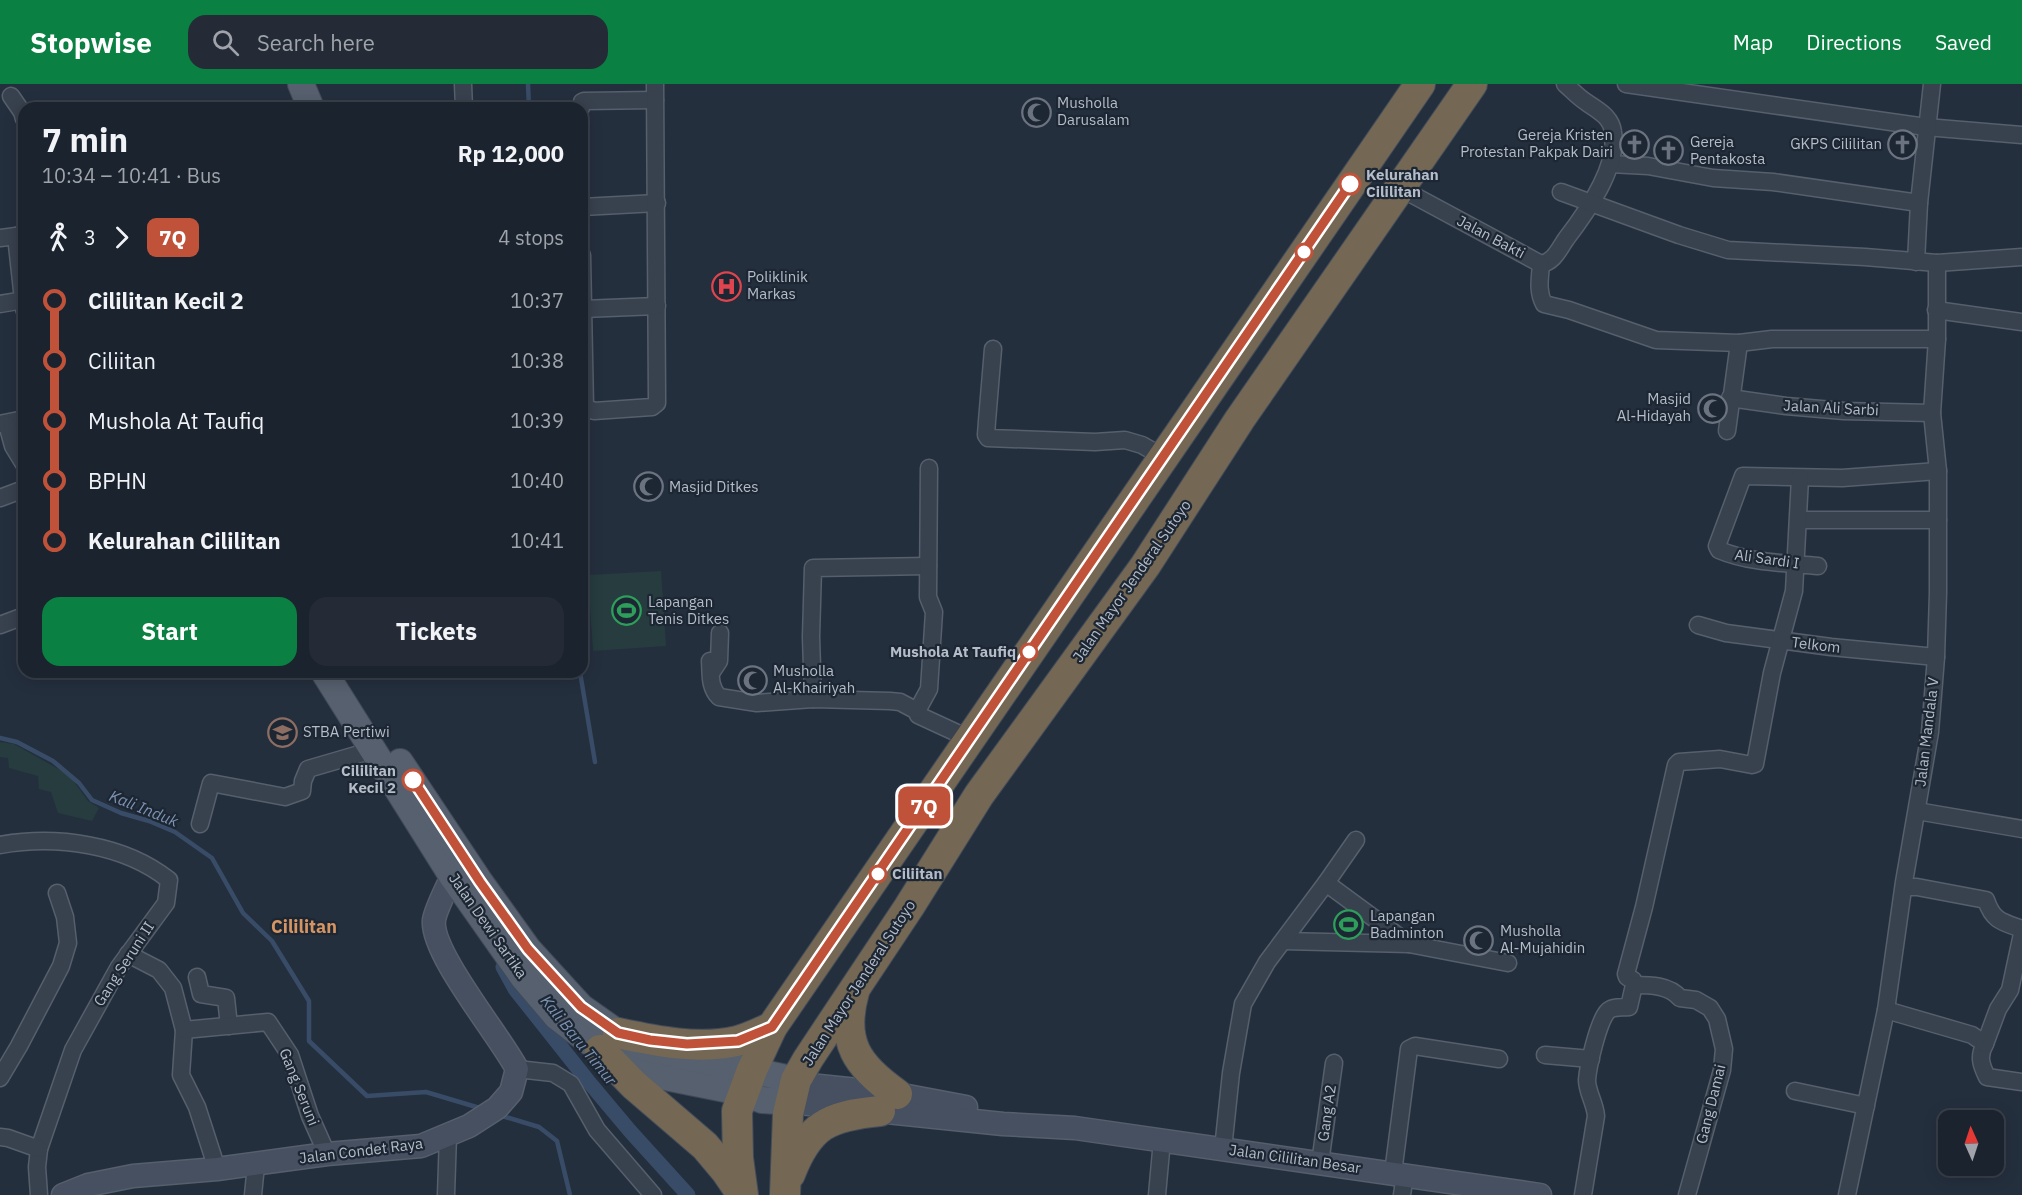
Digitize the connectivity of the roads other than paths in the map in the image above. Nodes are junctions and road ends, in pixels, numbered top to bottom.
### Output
1 (301, 84) edge
2 (320, 84) edge
3 (463, 84) edge
4 (1420, 84) edge
5 (1472, 84) edge
6 (1565, 84) edge
7 (1626, 84) edge
8 (1932, 84) edge
9 (1726, 91) edge
10 (655, 92) edge
11 (8, 93) edge
12 (308, 102) edge
13 (328, 102) edge
14 (464, 102) edge
15 (582, 102) edge
16 (18, 107) edge
17 (1926, 127) junction
18 (2022, 135) edge
19 (1610, 164) junction
20 (1364, 165) junction
21 (1400, 188) junction
22 (1561, 192) dead end
23 (657, 203) junction
24 (1592, 203) junction
25 (1919, 203) junction
26 (588, 207) edge
27 (13, 236) edge
28 (2022, 257) edge
29 (1916, 262) junction
30 (1937, 263) junction
31 (1540, 264) junction
32 (18, 266) edge
33 (18, 303) edge
34 (0, 304) edge
35 (657, 306) junction
36 (588, 309) edge
37 (1936, 309) junction
38 (2022, 322) edge
39 (1937, 339) junction
40 (1739, 343) junction
41 (993, 349) dead end
42 (1730, 398) junction
43 (588, 409) edge
44 (1932, 413) junction
45 (4, 424) edge
46 (1727, 431) dead end
47 (7, 449) edge
48 (1163, 457) junction
49 (929, 468) dead end
50 (1938, 471) junction
51 (1800, 478) junction
52 (18, 491) edge
53 (0, 498) edge
54 (1799, 520) junction
55 (1938, 520) junction
56 (1797, 564) junction
57 (928, 566) junction
58 (1818, 566) dead end
59 (18, 618) edge
60 (0, 625) edge
61 (1698, 625) dead end
62 (720, 633) dead end
63 (1781, 640) junction
64 (1936, 657) junction
65 (328, 678) edge
66 (348, 678) edge
67 (813, 699) junction
68 (917, 711) junction
69 (970, 739) junction
70 (373, 750) junction
71 (1917, 811) junction
72 (200, 824) dead end
73 (2022, 830) edge
74 (1356, 840) dead end
75 (0, 845) edge
76 (452, 876) junction
77 (1326, 883) junction
78 (1904, 887) junction
79 (57, 892) dead end
80 (2022, 929) edge
81 (2022, 934) edge
82 (1284, 941) junction
83 (1409, 944) junction
84 (128, 954) junction
85 (2020, 956) edge
86 (1508, 963) dead end
87 (197, 977) dead end
88 (856, 983) junction
89 (1634, 985) junction
90 (1886, 1010) junction
91 (229, 1026) junction
92 (772, 1027) junction
93 (184, 1030) junction
94 (609, 1041) junction
95 (1985, 1044) junction
96 (1545, 1055) dead end
97 (1499, 1059) dead end
98 (1591, 1059) junction
99 (1334, 1064) dead end
100 (517, 1070) junction
101 (0, 1078) edge
102 (2022, 1082) edge
103 (769, 1087) junction
104 (1795, 1091) dead end
105 (888, 1103) junction
106 (1866, 1106) junction
107 (459, 1130) junction
108 (0, 1137) edge
109 (1162, 1140) junction
110 (39, 1149) junction
111 (1223, 1149) junction
112 (327, 1154) junction
113 (1320, 1163) junction
114 (256, 1165) junction
115 (217, 1169) junction
116 (1409, 1183) edge
117 (785, 1191) edge
118 (39, 1195) edge
119 (63, 1195) edge
120 (253, 1195) edge
121 (446, 1195) edge
122 (652, 1195) edge
123 (743, 1195) edge
124 (1157, 1195) edge
125 (1540, 1195) edge
126 (1583, 1195) edge
127 (1687, 1195) edge
128 (1847, 1195) edge

1 - 12 main road
2 - 13 main road
3 - 14 street
4 - 20 highway
5 - 21 highway, Jalan Mayor Jenderal Sutoyo
6 - 19 street, Jalan Bakti
7 - 9 street
8 - 17 street
9 - 17 street
10 - 15 street
10 - 23 street
11 - 16 street
17 - 18 street
17 - 25 street
19 - 24 street, Jalan Bakti
19 - 25 street
20 - 21 highway
20 - 48 highway
21 - 31 street, Jalan Bakti
21 - 88 highway, Jalan Mayor Jenderal Sutoyo
22 - 24 street
23 - 26 street
23 - 35 street
24 - 29 street
24 - 31 street, Jalan Bakti
25 - 29 street
27 - 32 street
28 - 30 street
29 - 30 street
30 - 37 street, Jalan Mandala V
31 - 40 street
33 - 34 street
35 - 36 street
35 - 43 street
37 - 38 street
37 - 39 street, Jalan Mandala V
39 - 40 street
39 - 44 street, Jalan Mandala V
40 - 42 street
41 - 48 street
42 - 44 street, Jalan Ali Sarbi
42 - 46 street
44 - 50 street, Jalan Mandala V
45 - 47 street
48 - 69 highway
49 - 57 street
50 - 51 street
50 - 55 street, Jalan Mandala V
51 - 54 street
51 - 56 street, Ali Sardi I
52 - 53 street
54 - 55 street
54 - 56 street
55 - 64 street, Jalan Mandala V
56 - 58 street, Ali Sardi I
56 - 63 street
57 - 67 street
57 - 68 street
59 - 60 street
61 - 63 street, Telkom
62 - 67 street
63 - 64 street, Telkom
63 - 89 street
64 - 71 street, Jalan Mandala V
65 - 70 main road, Jalan Dewi Sartika
66 - 94 main road, Jalan Dewi Sartika
67 - 68 street
68 - 69 street
69 - 92 highway
70 - 72 street
70 - 76 main road, Jalan Dewi Sartika
71 - 73 street
71 - 78 street, Jalan Mandala V
74 - 77 street
75 - 84 street, Gang Seruni II
76 - 94 main road, Jalan Dewi Sartika
76 - 100 street
77 - 82 street
77 - 83 street
78 - 80 street
78 - 90 street, Jalan Mandala V
79 - 101 street
81 - 85 street
82 - 83 street
82 - 111 street
83 - 86 street
84 - 93 street
84 - 110 street, Gang Seruni II
85 - 95 street
87 - 91 street
88 - 103 highway, Jalan Mayor Jenderal Sutoyo
88 - 105 highway
89 - 98 street
89 - 127 street, Gang Damai
90 - 95 street
90 - 106 street, Jalan Mandala V
91 - 93 street
91 - 112 street, Gang Seruni
92 - 94 highway
92 - 103 highway
93 - 115 street
94 - 103 main road, Jalan Dewi Sartika
94 - 123 highway
95 - 102 street
96 - 98 street
97 - 116 street
98 - 126 street
99 - 113 street, Gang A2
100 - 107 street, Jalan Condet Raya
100 - 122 street
103 - 105 street, Jalan Cililitan Besar
103 - 117 highway
103 - 123 highway
104 - 106 street
105 - 109 street, Jalan Cililitan Besar
105 - 117 highway
106 - 128 street, Jalan Mandala V
107 - 112 street, Jalan Condet Raya
107 - 121 street
108 - 110 street
109 - 111 street, Jalan Cililitan Besar
109 - 124 street
110 - 118 street, Gang Seruni II
111 - 113 street, Jalan Cililitan Besar
112 - 114 street, Jalan Condet Raya
113 - 116 street, Jalan Cililitan Besar
114 - 115 street, Jalan Condet Raya
114 - 120 street
115 - 119 street, Jalan Condet Raya
116 - 125 street, Jalan Cililitan Besar

